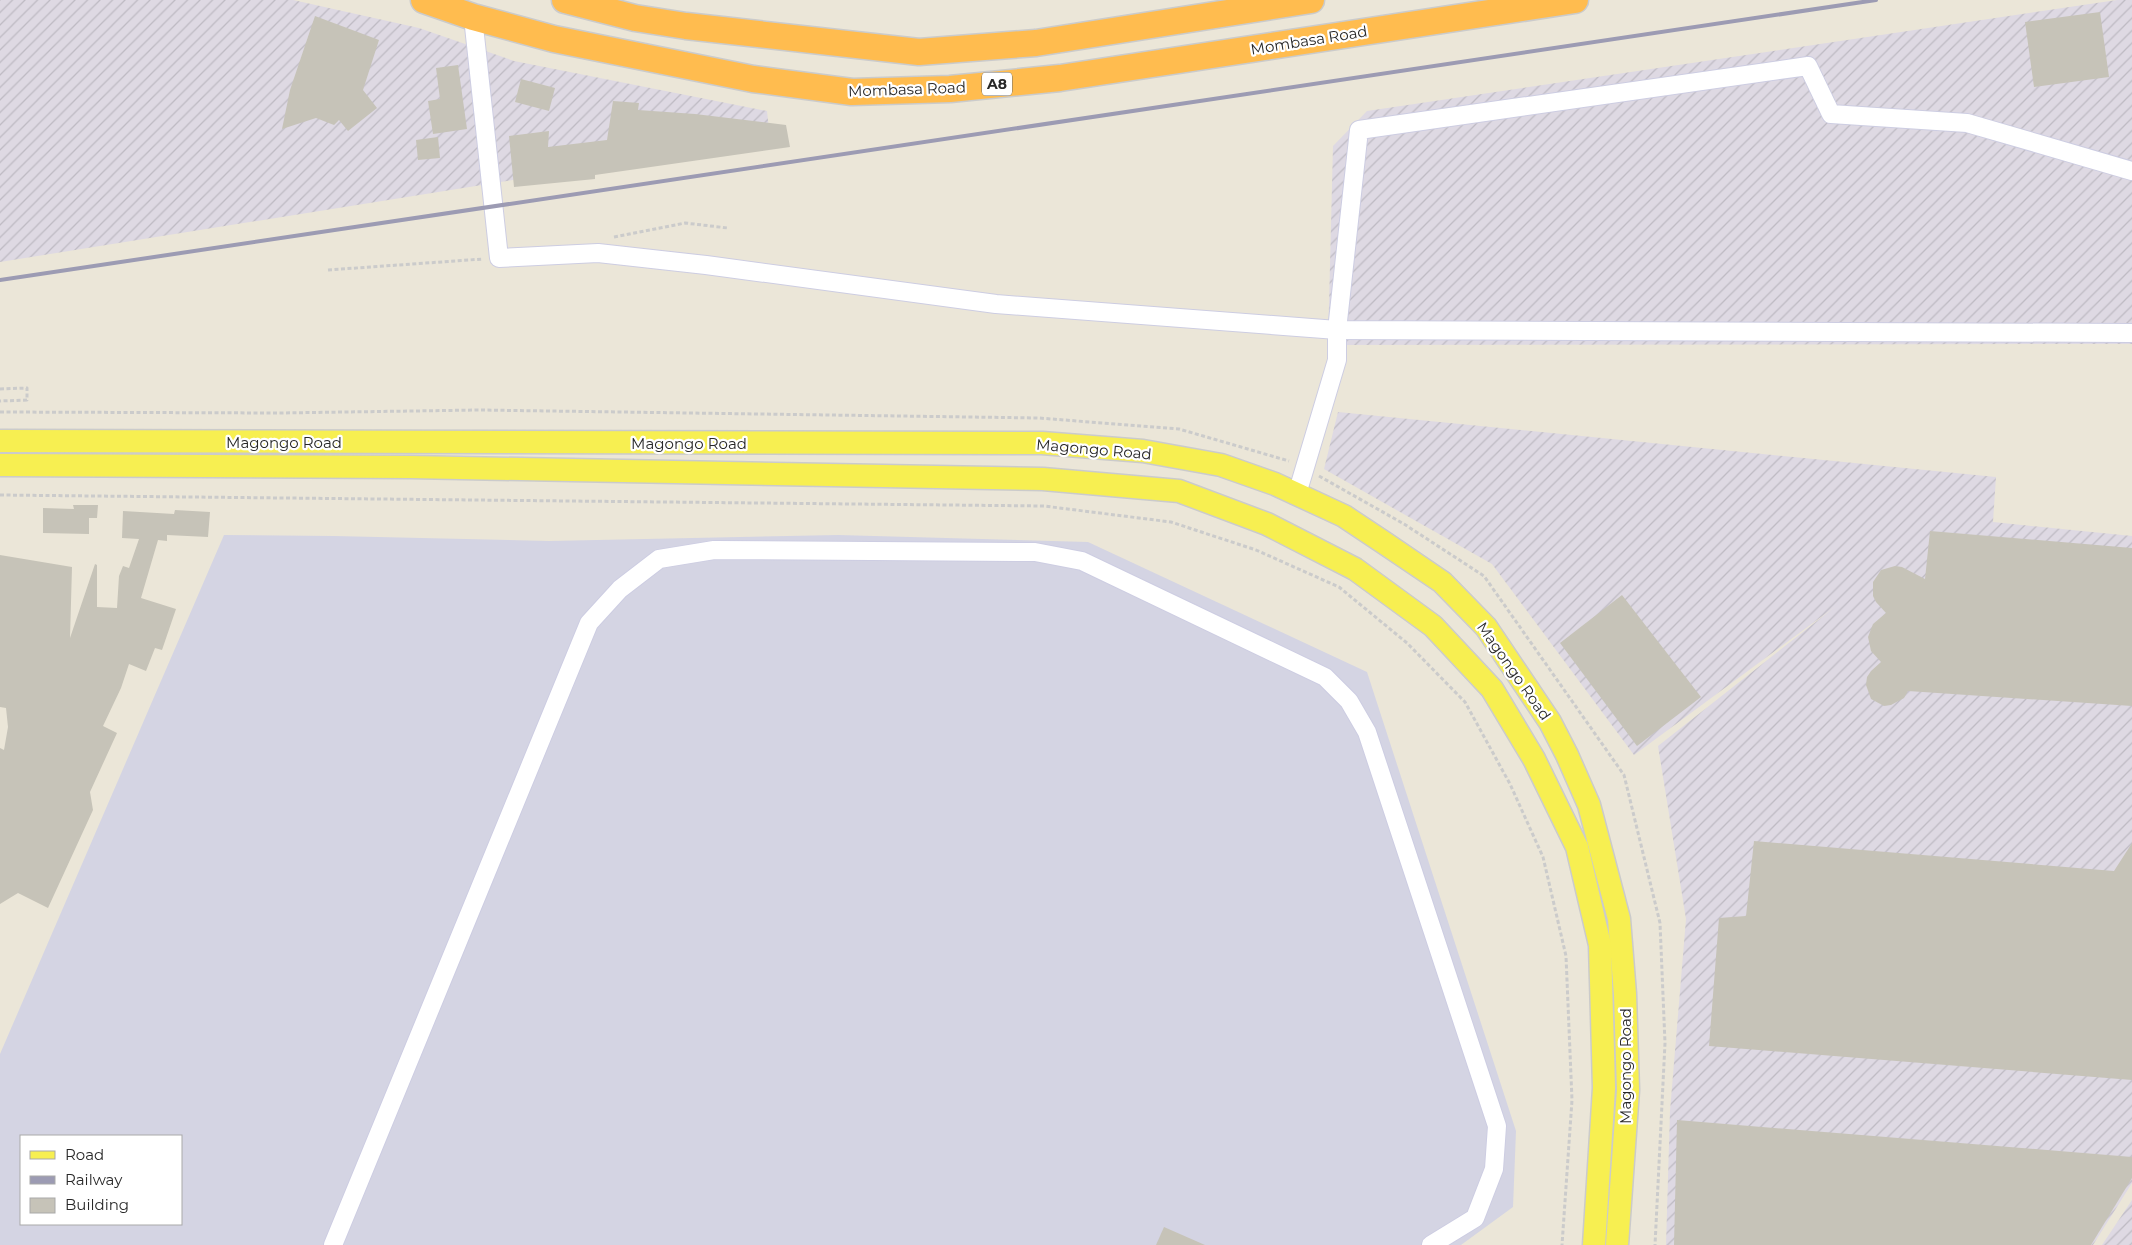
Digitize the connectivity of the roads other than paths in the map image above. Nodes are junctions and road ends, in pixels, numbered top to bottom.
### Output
1 (424, 0) edge
2 (565, 0) edge
3 (1311, 0) edge
4 (1575, 0) edge
5 (473, 16) junction
6 (2132, 171) edge
7 (1337, 330) junction
8 (2132, 333) edge
9 (0, 441) edge
10 (1042, 443) junction
11 (0, 465) edge
12 (1043, 479) junction
13 (1296, 494) junction
14 (333, 1245) edge
15 (1431, 1245) edge
16 (1594, 1245) edge
17 (1618, 1245) edge

1 - 5 highway, Mombasa Road / A8
2 - 3 highway
4 - 5 highway, Mombasa Road / A8
5 - 7 lane
6 - 7 lane
7 - 8 lane
7 - 13 lane
9 - 10 main road, Magongo Road
10 - 12 main road
10 - 13 main road, Magongo Road
11 - 12 main road, Magongo Road
12 - 16 main road, Magongo Road
13 - 17 main road, Magongo Road
14 - 15 lane

